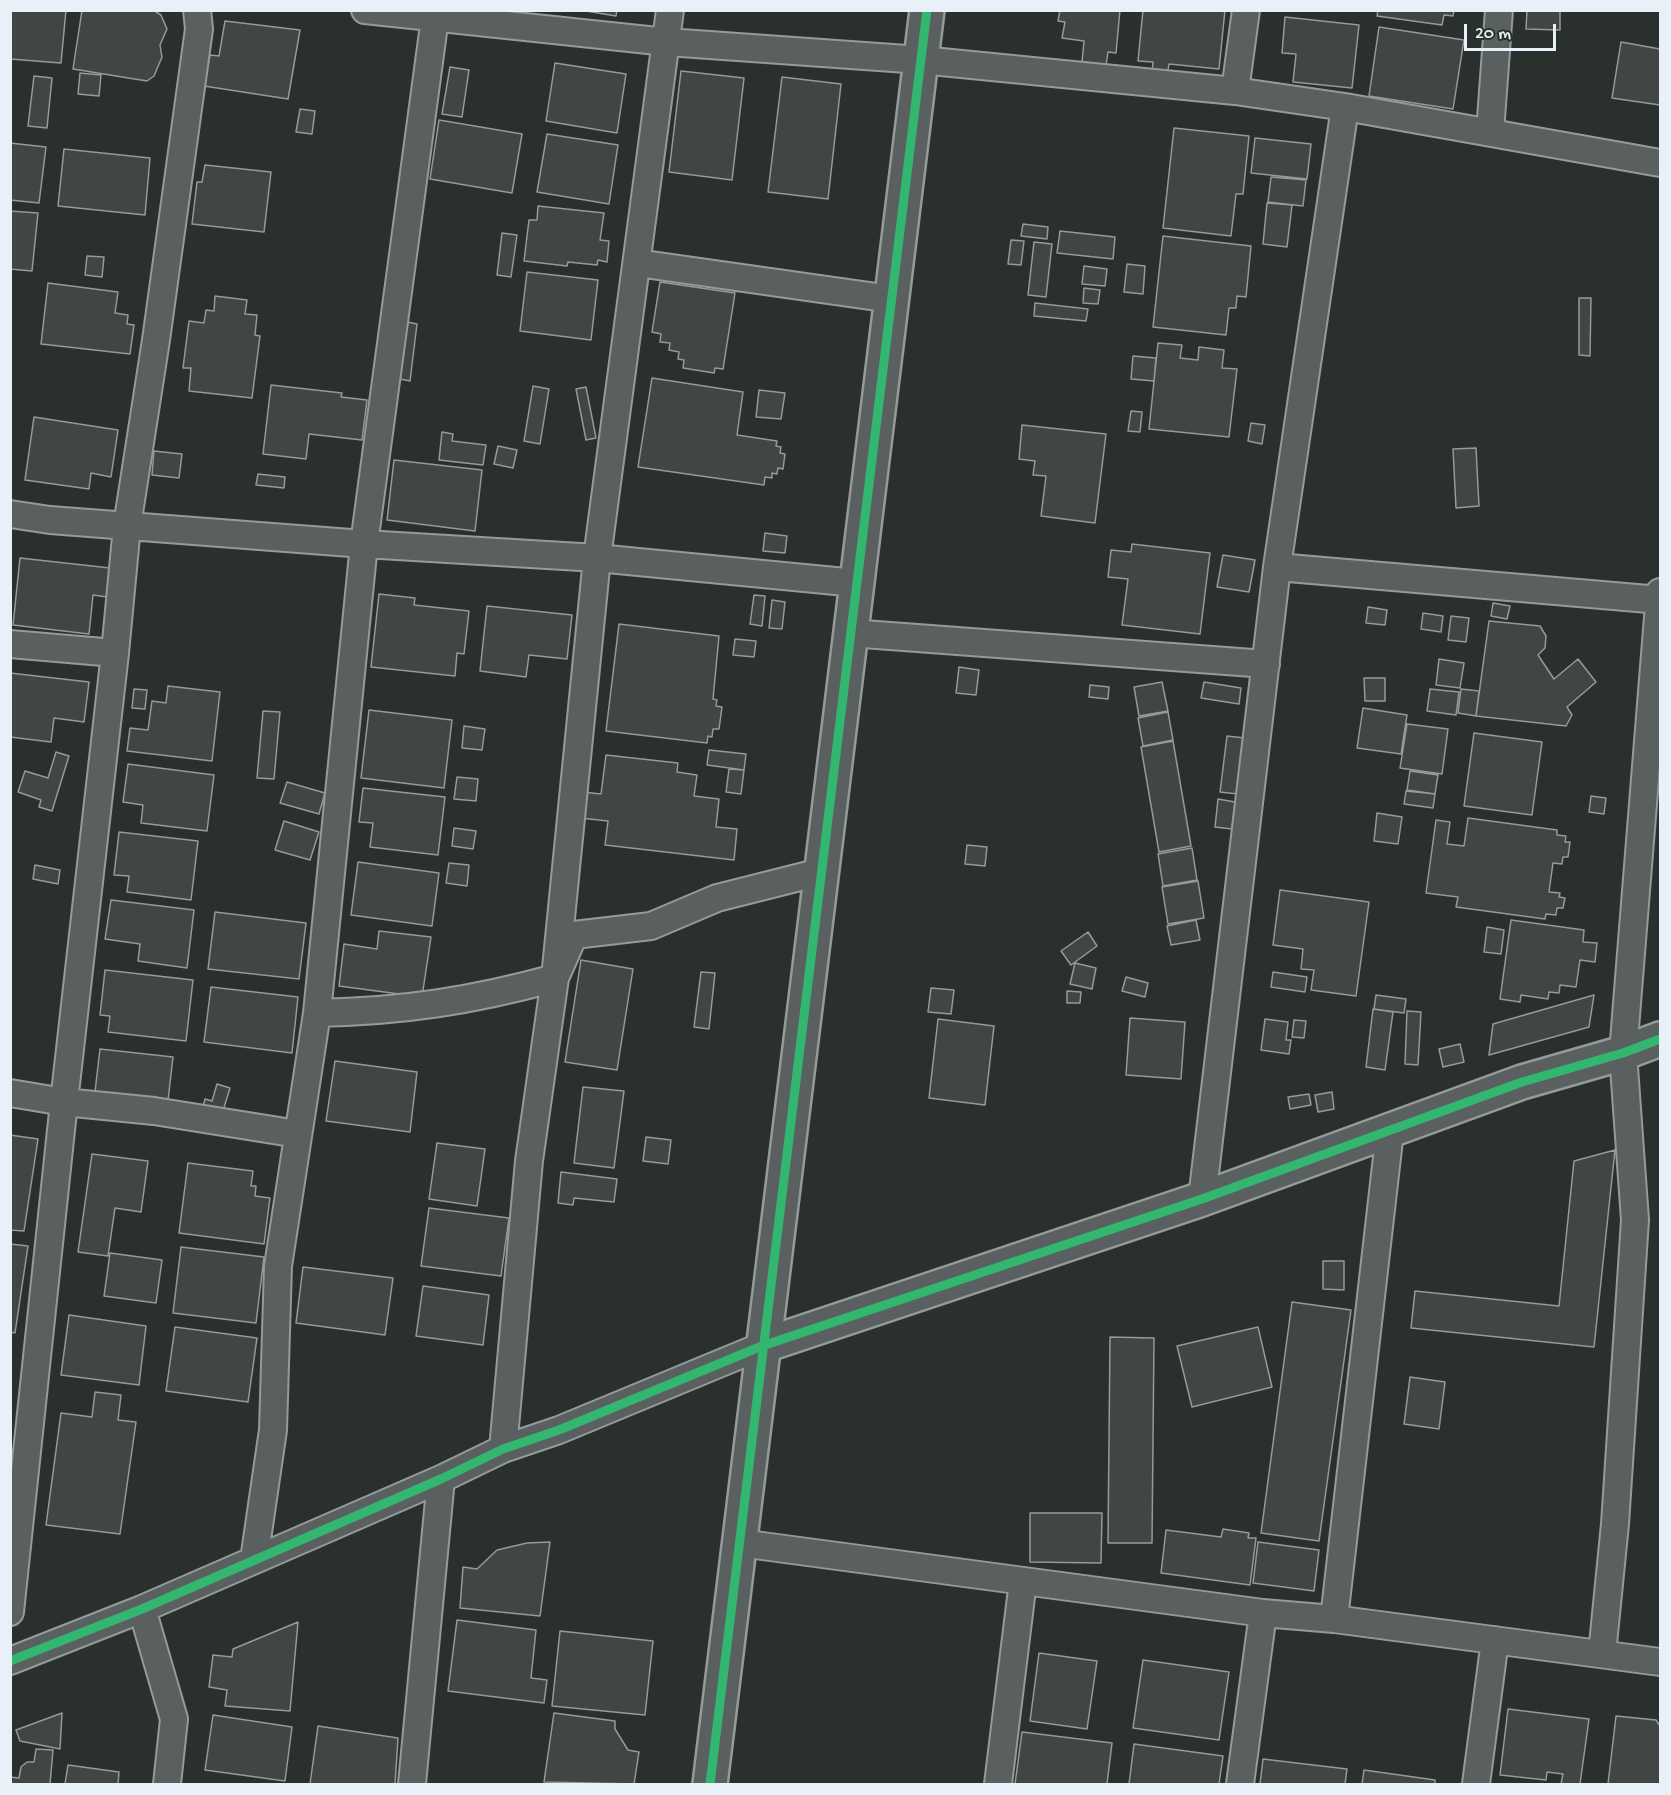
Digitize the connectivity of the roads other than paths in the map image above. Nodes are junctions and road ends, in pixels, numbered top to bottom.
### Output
1 (197, 10) edge
2 (365, 10) edge
3 (670, 10) edge
4 (927, 10) edge
5 (1246, 10) edge
6 (1499, 10) edge
7 (436, 14) edge
8 (667, 42) junction
9 (921, 60) junction
10 (1235, 91) junction
11 (1345, 107) junction
12 (1490, 132) junction
13 (1660, 163) edge
14 (637, 264) junction
15 (891, 299) junction
16 (10, 514) edge
17 (127, 526) junction
18 (364, 544) junction
19 (597, 558) junction
20 (1277, 567) junction
21 (856, 583) junction
22 (1660, 597) edge
23 (850, 633) junction
24 (10, 644) edge
25 (115, 653) junction
26 (1266, 664) junction
27 (820, 872) junction
28 (555, 978) junction
29 (317, 1013) junction
30 (1660, 1039) edge
31 (1623, 1053) junction
32 (10, 1093) edge
33 (64, 1102) junction
34 (1390, 1131) junction
35 (298, 1134) junction
36 (1202, 1199) junction
37 (762, 1346) junction
38 (502, 1449) junction
39 (441, 1479) junction
40 (740, 1543) junction
41 (254, 1560) junction
42 (1023, 1581) junction
43 (142, 1609) junction
44 (10, 1612) edge
45 (1263, 1613) junction
46 (1334, 1619) junction
47 (1495, 1640) junction
48 (1602, 1654) junction
49 (10, 1661) edge
50 (1660, 1662) edge
51 (167, 1785) edge
52 (412, 1785) edge
53 (710, 1785) edge
54 (998, 1785) edge
55 (1240, 1785) edge
56 (1476, 1785) edge

1 - 17 street
2 - 7 street
3 - 8 street
4 - 9 street
5 - 10 street
6 - 12 street
7 - 8 street
7 - 18 street
8 - 9 street
8 - 14 street
9 - 10 street
9 - 15 street
10 - 11 street
11 - 12 street
11 - 20 street
12 - 13 street
14 - 15 street
14 - 19 street
15 - 21 street
16 - 17 street
17 - 18 street
17 - 25 street
18 - 19 street
18 - 29 street
19 - 21 street
19 - 28 street
20 - 22 street
20 - 26 street
21 - 23 street
22 - 31 street
23 - 26 street
23 - 27 street
24 - 25 street
25 - 33 street
26 - 36 street
27 - 28 street
27 - 37 street
28 - 29 street
28 - 38 street
29 - 35 street
30 - 31 street
31 - 34 street
31 - 48 street
32 - 33 street
33 - 35 street
33 - 44 street
34 - 36 street
34 - 46 street
35 - 41 street
36 - 37 street
37 - 38 street
37 - 40 street
38 - 39 street
39 - 41 street
39 - 52 street
40 - 42 street
40 - 53 street
41 - 43 street
42 - 45 street
42 - 54 street
43 - 49 street
43 - 51 street
45 - 46 street
45 - 55 street
46 - 47 street
47 - 48 street
47 - 56 street
48 - 50 street

